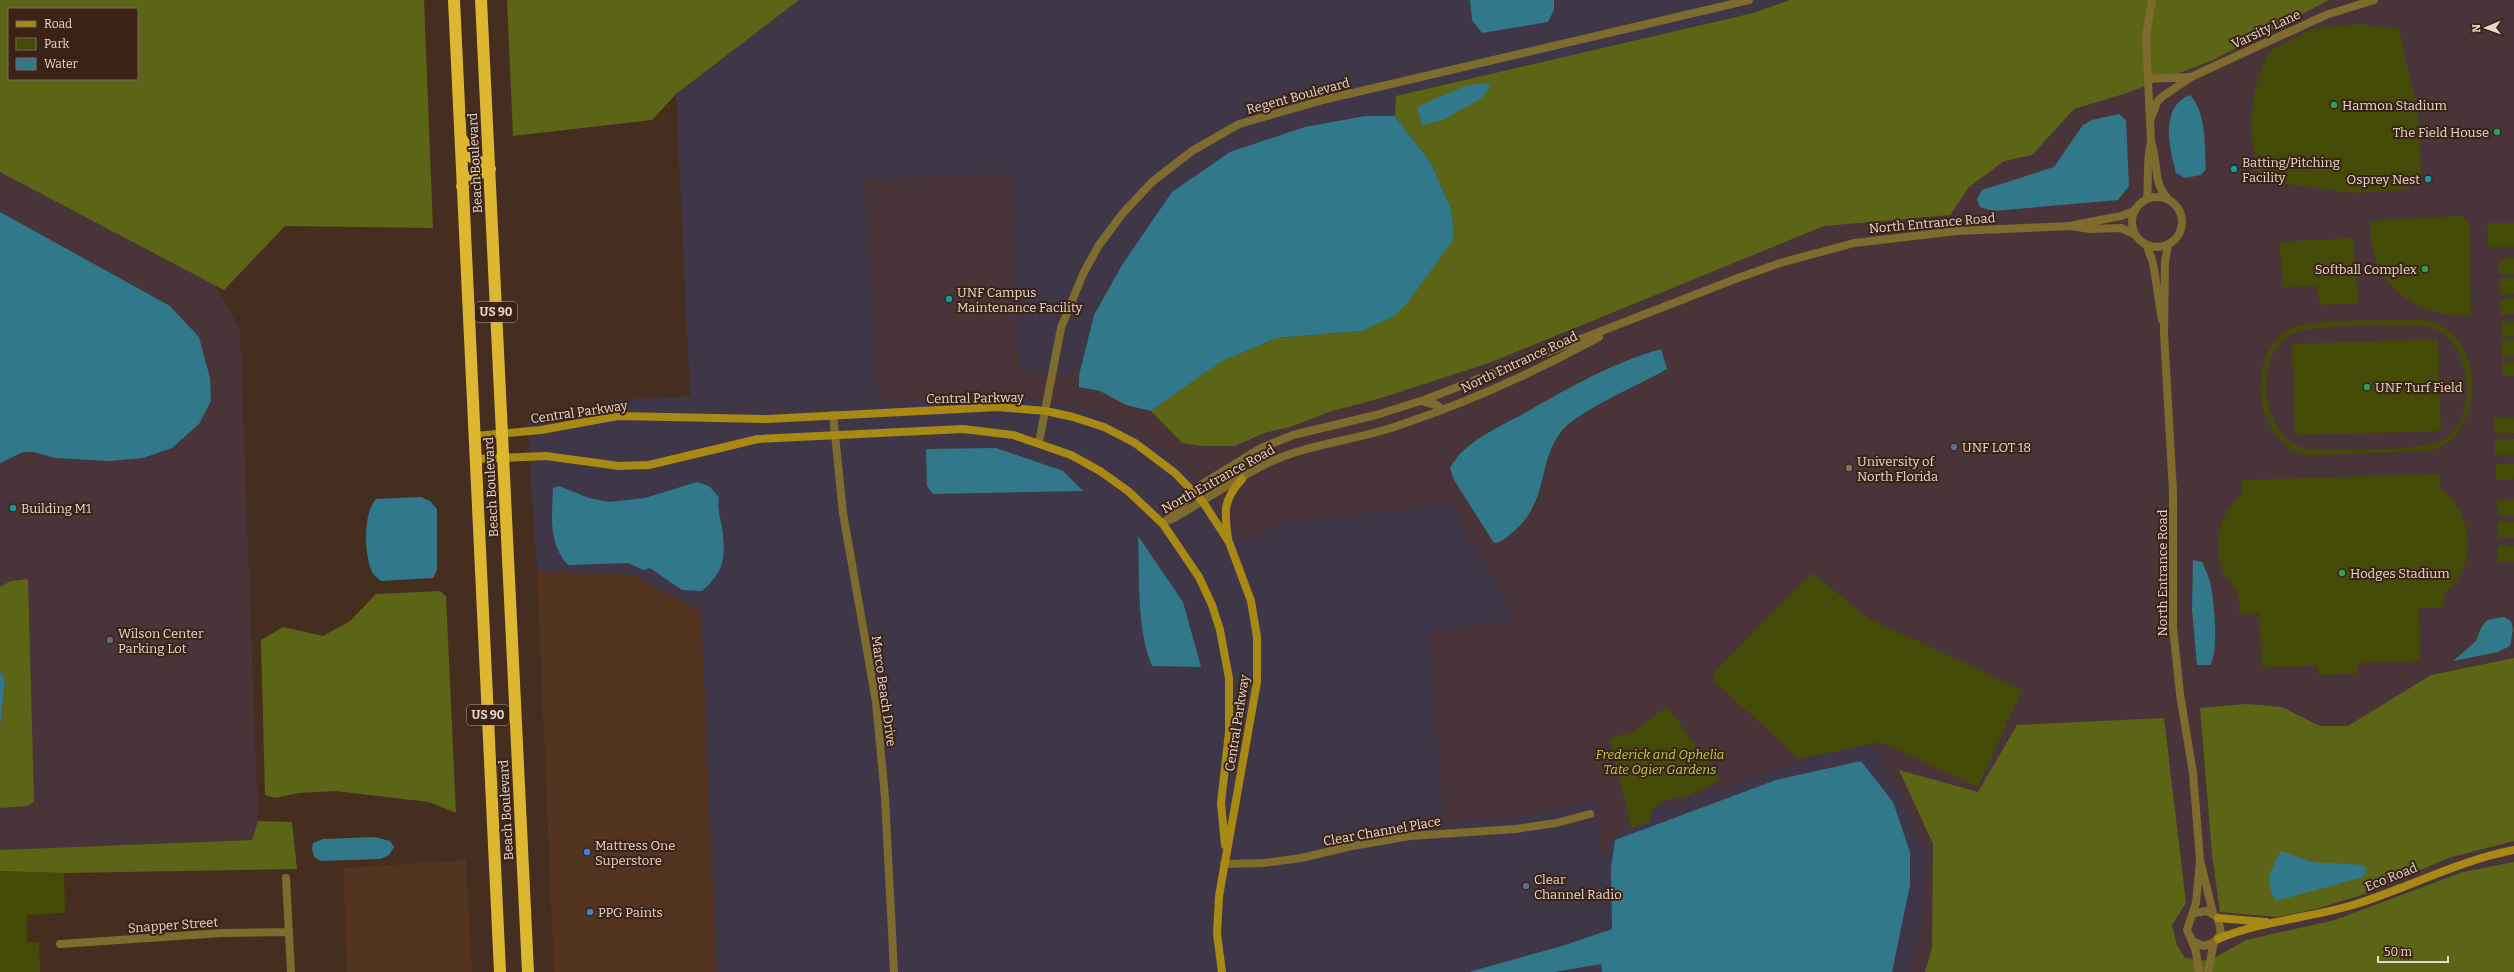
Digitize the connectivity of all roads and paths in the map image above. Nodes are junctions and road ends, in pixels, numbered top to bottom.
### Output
1 (454, 0) edge
2 (482, 0) edge
3 (1749, 0) edge
4 (2152, 0) edge
5 (2374, 0) edge
6 (2193, 76) junction
7 (2148, 79) junction
8 (2150, 122) junction
9 (460, 135) junction
10 (2151, 142) junction
11 (490, 169) junction
12 (462, 186) junction
13 (2147, 198) junction
14 (2168, 199) junction
15 (2134, 211) junction
16 (2071, 226) junction
17 (2134, 234) junction
18 (2168, 245) junction
19 (2147, 246) junction
20 (1618, 326) junction
21 (2164, 333) junction
22 (1420, 401) junction
23 (1442, 410) junction
24 (1046, 411) junction
25 (833, 415) junction
26 (502, 433) junction
27 (835, 434) junction
28 (475, 436) junction
29 (1039, 442) junction
30 (503, 456) junction
31 (476, 459) junction
32 (1242, 479) junction
33 (1194, 492) junction
34 (1203, 502) junction
35 (1163, 524) junction
36 (1229, 542) junction
37 (1590, 814) dead end
38 (2514, 850) edge
39 (1226, 853) junction
40 (2200, 860) junction
41 (1224, 864) junction
42 (286, 878) dead end
43 (2194, 913) junction
44 (2215, 915) junction
45 (2276, 922) junction
46 (288, 932) junction
47 (2192, 941) junction
48 (2216, 941) junction
49 (60, 944) dead end
50 (290, 972) edge
51 (500, 972) edge
52 (528, 972) edge
53 (894, 972) edge
54 (1222, 972) edge
55 (2199, 972) edge
56 (2208, 972) edge

1 - 9 highway, US 90
2 - 11 highway, Beach Boulevard / US 90
3 - 24 street, Regent Boulevard
4 - 7 street
5 - 6 street, Varsity Lane
6 - 7 street, Varsity Lane
6 - 8 street, Varsity Lane
7 - 8 street
8 - 10 street
9 - 11 highway
9 - 12 highway, US 90
10 - 13 street
10 - 14 street
11 - 12 highway
11 - 26 highway, Beach Boulevard / US 90
12 - 28 highway, US 90
13 - 14 street
13 - 15 street
14 - 18 street
15 - 16 street
15 - 17 street
16 - 17 street
16 - 20 street, North Entrance Road
17 - 19 street
18 - 19 street
18 - 21 street
19 - 21 street
20 - 22 street, North Entrance Road
20 - 23 street, North Entrance Road
21 - 40 street, North Entrance Road
22 - 23 street
22 - 33 street, North Entrance Road
23 - 32 street, North Entrance Road
24 - 25 street, Central Parkway
24 - 29 street, Regent Boulevard
24 - 33 street, Central Parkway
25 - 26 street, Central Parkway
25 - 27 street, Marco Beach Drive
26 - 28 street, Central Parkway
26 - 30 highway, Beach Boulevard / US 90
27 - 29 street, Central Parkway
27 - 30 street, Central Parkway
27 - 53 street, Marco Beach Drive
28 - 31 highway, US 90
29 - 35 street, Central Parkway
30 - 31 street, Central Parkway
30 - 52 highway, Beach Boulevard / US 90
31 - 51 highway, US 90
32 - 34 street, North Entrance Road
32 - 36 street
33 - 34 street, Central Parkway
33 - 35 street, North Entrance Road
34 - 35 street, North Entrance Road
34 - 36 street, Central Parkway
35 - 39 street, Central Parkway
36 - 39 street, Central Parkway
37 - 41 street, Clear Channel Place
38 - 45 street, Eco Road
39 - 41 street, Central Parkway
40 - 43 street
40 - 44 street
41 - 54 street, Central Parkway
42 - 46 street
43 - 44 street
43 - 47 street
44 - 45 street, Eco Road
44 - 48 street
45 - 48 street, Eco Road
46 - 49 street, Snapper Street
46 - 50 street
47 - 48 street
47 - 55 street
48 - 56 street

